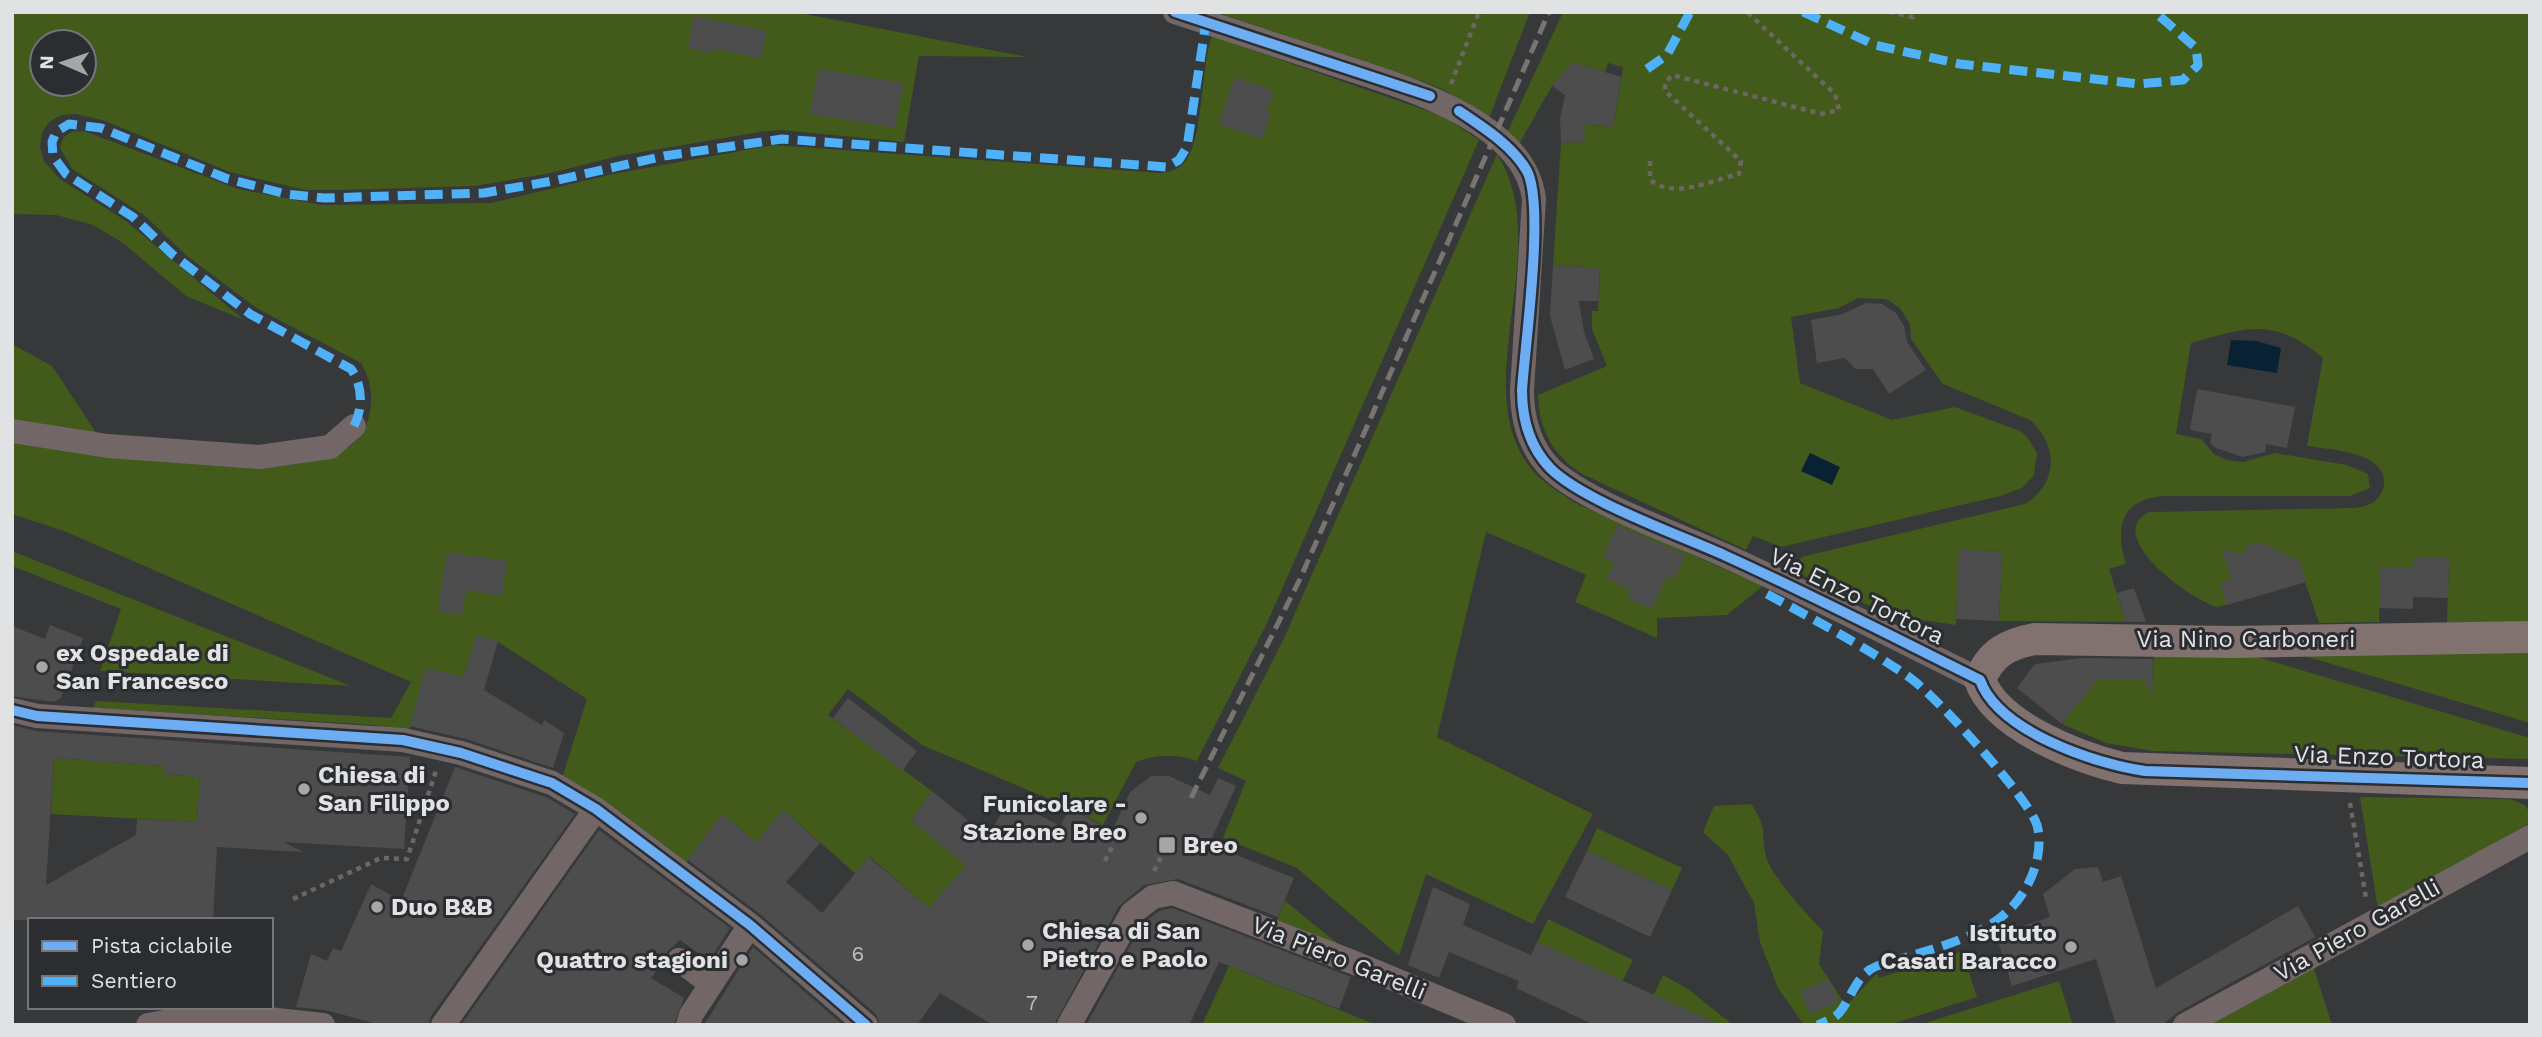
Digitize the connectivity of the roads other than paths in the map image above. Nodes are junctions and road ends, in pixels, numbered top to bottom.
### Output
1 (1175, 12) edge
2 (354, 426) dead end
3 (12, 431) edge
4 (2530, 637) edge
5 (1980, 680) junction
6 (12, 710) edge
7 (2530, 783) edge
8 (596, 809) junction
9 (2530, 836) edge
10 (750, 925) junction
11 (678, 960) dead end
12 (710, 984) junction
13 (148, 1025) edge
14 (324, 1025) edge
15 (443, 1025) edge
16 (688, 1025) edge
17 (866, 1025) edge
18 (1069, 1025) edge
19 (1504, 1025) edge
20 (2185, 1025) edge

1 - 5 street, Via Enzo Tortora
2 - 3 street
4 - 5 main road, Via Nino Carboneri
5 - 7 main road, Via Enzo Tortora
6 - 8 street
8 - 10 street
8 - 15 street
9 - 20 street, Via Piero Garelli
10 - 12 street
10 - 17 street
11 - 12 street
12 - 16 street
13 - 14 street
18 - 19 street, Via Piero Garelli

